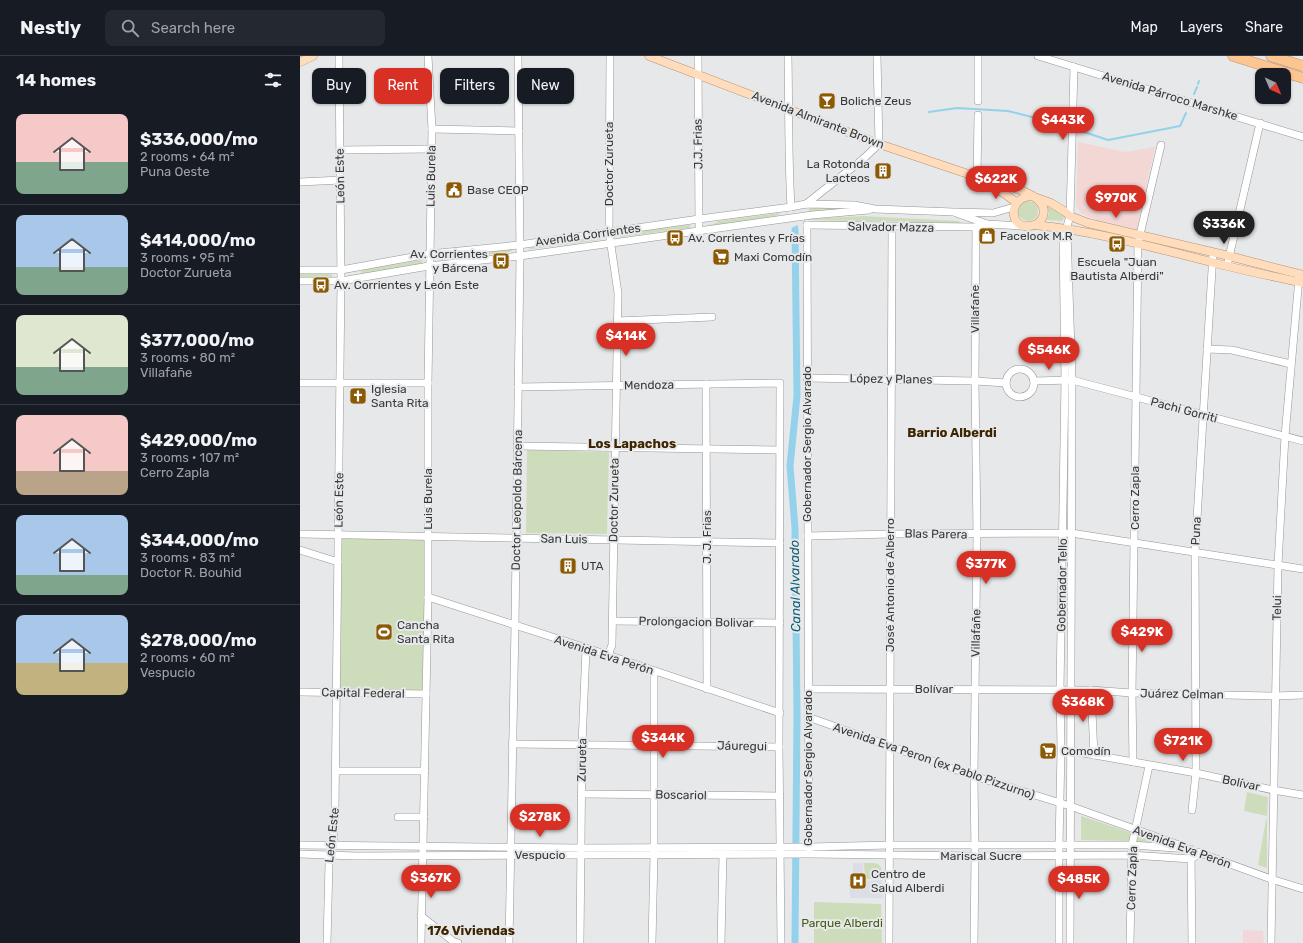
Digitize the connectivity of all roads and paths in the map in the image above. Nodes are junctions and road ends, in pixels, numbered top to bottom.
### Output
1 (312, 56) edge
2 (339, 56) edge
3 (428, 56) edge
4 (518, 56) edge
5 (610, 56) edge
6 (649, 56) edge
7 (698, 56) edge
8 (788, 56) edge
9 (877, 56) edge
10 (978, 56) edge
11 (1038, 56) edge
12 (1234, 56) edge
13 (1271, 56) edge
14 (300, 62) edge
15 (1303, 66) edge
16 (1074, 67) junction
17 (697, 74) junction
18 (1303, 78) edge
19 (978, 101) dead end
20 (789, 109) junction
21 (978, 115) dead end
22 (1260, 123) junction
23 (432, 129) junction
24 (519, 131) junction
25 (1303, 137) edge
26 (879, 144) junction
27 (1161, 145) dead end
28 (340, 150) junction
29 (431, 150) junction
30 (977, 177) junction
31 (341, 180) junction
32 (300, 182) edge
33 (988, 182) junction
34 (1035, 197) junction
35 (806, 204) junction
36 (1015, 204) junction
37 (791, 207) junction
38 (875, 209) junction
39 (954, 212) junction
40 (1070, 216) junction
41 (801, 217) junction
42 (699, 219) junction
43 (987, 224) junction
44 (807, 225) junction
45 (1035, 225) junction
46 (1023, 226) junction
47 (892, 227) junction
48 (976, 227) junction
49 (1067, 228) junction
50 (699, 231) junction
51 (609, 232) junction
52 (1139, 239) junction
53 (610, 243) junction
54 (519, 244) junction
55 (1214, 253) junction
56 (429, 254) junction
57 (520, 256) junction
58 (1229, 256) junction
59 (1212, 263) junction
60 (429, 266) junction
61 (1227, 266) junction
62 (300, 270) edge
63 (341, 270) junction
64 (1301, 279) edge
65 (341, 281) junction
66 (300, 282) edge
67 (712, 317) dead end
68 (617, 321) junction
69 (1207, 349) junction
70 (1291, 364) junction
71 (807, 378) junction
72 (891, 379) junction
73 (1069, 380) junction
74 (974, 381) junction
75 (1034, 381) junction
76 (300, 382) edge
77 (1006, 382) junction
78 (340, 383) junction
79 (428, 383) junction
80 (706, 384) junction
81 (616, 386) junction
82 (518, 387) junction
83 (1135, 397) junction
84 (1203, 415) junction
85 (1285, 436) junction
86 (1303, 441) edge
87 (518, 446) junction
88 (615, 448) junction
89 (706, 449) junction
90 (779, 450) junction
91 (1067, 533) junction
92 (300, 534) edge
93 (891, 534) junction
94 (977, 534) junction
95 (338, 535) junction
96 (428, 536) junction
97 (808, 536) junction
98 (516, 538) junction
99 (614, 540) junction
100 (707, 541) junction
101 (780, 543) junction
102 (1134, 543) junction
103 (300, 550) edge
104 (1195, 552) junction
105 (338, 562) junction
106 (1278, 565) junction
107 (1303, 568) edge
108 (428, 597) junction
109 (613, 621) junction
110 (707, 622) junction
111 (780, 623) junction
112 (515, 626) junction
113 (586, 649) junction
114 (608, 655) junction
115 (654, 671) junction
116 (707, 689) junction
117 (808, 689) junction
118 (890, 689) junction
119 (975, 689) junction
120 (1060, 690) junction
121 (1070, 690) junction
122 (1091, 690) junction
123 (300, 692) edge
124 (336, 693) junction
125 (1132, 693) junction
126 (426, 694) junction
127 (1195, 694) junction
128 (1303, 695) edge
129 (1275, 696) junction
130 (780, 713) junction
131 (808, 717) junction
132 (512, 744) junction
133 (582, 744) junction
134 (653, 745) junction
135 (891, 745) junction
136 (780, 746) junction
137 (1061, 750) junction
138 (1070, 750) junction
139 (1094, 755) junction
140 (1133, 762) junction
141 (1149, 766) junction
142 (336, 771) junction
143 (425, 771) junction
144 (1196, 773) junction
145 (974, 776) junction
146 (1274, 790) junction
147 (581, 794) junction
148 (653, 795) junction
149 (1303, 795) edge
150 (780, 796) junction
151 (1061, 804) junction
152 (1070, 806) junction
153 (1192, 810) dead end
154 (398, 817) dead end
155 (424, 817) junction
156 (1136, 830) junction
157 (300, 845) edge
158 (890, 845) junction
159 (975, 845) junction
160 (1070, 845) junction
161 (1132, 845) junction
162 (333, 846) junction
163 (1059, 846) junction
164 (424, 847) junction
165 (654, 847) junction
166 (1190, 849) junction
167 (808, 850) junction
168 (511, 851) junction
169 (581, 851) junction
170 (781, 851) junction
171 (1200, 853) junction
172 (300, 854) edge
173 (723, 854) junction
174 (329, 855) junction
175 (423, 855) junction
176 (654, 855) junction
177 (1131, 855) junction
178 (890, 856) junction
179 (975, 856) junction
180 (1059, 856) junction
181 (1070, 856) junction
182 (1191, 859) junction
183 (1271, 879) junction
184 (1303, 889) edge
185 (422, 916) junction
186 (327, 943) edge
187 (421, 943) edge
188 (458, 943) edge
189 (509, 943) edge
190 (580, 943) edge
191 (652, 943) edge
192 (721, 943) edge
193 (781, 943) edge
194 (889, 943) edge
195 (974, 943) edge
196 (1059, 943) edge
197 (1070, 943) edge
198 (1130, 943) edge
199 (1192, 943) edge
200 (1271, 943) edge

1 - 14 main road
2 - 28 street, León Este
3 - 23 street, Luis Burela
4 - 24 street, Doctor Leopoldo Bárcena
5 - 51 street, Doctor Zurueta
6 - 17 main road, Avenida Almirante Brown
7 - 17 street, J.J. Frias
8 - 20 street
9 - 26 street
10 - 19 street
11 - 16 street, Avenida Párroco Marshke
12 - 18 highway
13 - 15 highway
16 - 22 street, Avenida Párroco Marshke
16 - 40 street, Gobernador Tello
17 - 20 main road, Avenida Almirante Brown
17 - 42 street, J.J. Frias
20 - 26 main road, Avenida Almirante Brown
20 - 37 street
21 - 30 street
22 - 25 street, Avenida Párroco Marshke
22 - 58 street
23 - 24 street
23 - 29 street, Luis Burela
24 - 54 street, Doctor Leopoldo Bárcena
26 - 30 main road, Avenida Almirante Brown
26 - 35 street
27 - 52 street, Cerro Zapla
28 - 29 street
28 - 31 street, León Este
29 - 56 street, Luis Burela
30 - 33 main road, Avenida Almirante Brown
31 - 32 street
31 - 63 street, León Este
33 - 34 main road
33 - 36 main road
34 - 36 main road
34 - 40 main road
34 - 45 main road
35 - 37 street, Avenida Corrientes
35 - 38 street, Avenida Corrientes
36 - 39 street, Avenida Corrientes
36 - 46 main road
37 - 42 street, Avenida Corrientes
38 - 39 street, Avenida Corrientes
38 - 41 street, Avenida Corrientes
39 - 43 street, Avenida Corrientes
40 - 49 street, Gobernador Tello
40 - 52 main road
41 - 44 street
41 - 50 street, Avenida Corrientes
42 - 50 street, J.J. Frias
42 - 51 street, Avenida Corrientes
43 - 46 street, Avenida Corrientes
43 - 48 street, Salvador Mazza
44 - 47 street, Salvador Mazza
44 - 71 street, Gobernador Sergio Alvarado
45 - 46 main road
45 - 49 main road
47 - 48 street, Salvador Mazza
47 - 72 street, José Antonio de Alberro
48 - 74 street, Villafañe
49 - 52 main road
49 - 73 street, Gobernador Tello
50 - 53 street, Avenida Corrientes
51 - 53 street, Doctor Zurueta
51 - 54 street, Avenida Corrientes
52 - 55 main road
52 - 59 main road
52 - 83 street, Cerro Zapla
53 - 57 street, Avenida Corrientes
53 - 68 street, Doctor Zurueta
54 - 56 street, Avenida Corrientes
54 - 57 street, Doctor Leopoldo Bárcena
55 - 58 main road
55 - 59 street, Puna
56 - 60 street, Luis Burela
56 - 63 street, Avenida Corrientes
57 - 60 street, Avenida Corrientes
57 - 82 street, Doctor Leopoldo Bárcena
58 - 61 street
58 - 64 main road
59 - 61 main road
59 - 69 street, Puna
60 - 65 street, Avenida Corrientes
60 - 79 street, Luis Burela
61 - 64 main road
62 - 63 street, Avenida Corrientes
63 - 65 street, León Este
64 - 70 street, Telui
65 - 66 street, Avenida Corrientes
65 - 78 street, León Este
67 - 68 street
68 - 81 street, Doctor Zurueta
69 - 70 street
69 - 84 street, Puna
70 - 85 street, Telui
71 - 72 street, López y Planes
71 - 97 street, Gobernador Sergio Alvarado
72 - 74 street, López y Planes
72 - 93 street, José Antonio de Alberro
73 - 75 street, Pachi Gorriti
73 - 83 street, Pachi Gorriti
73 - 91 street, Gobernador Tello
74 - 77 street, López y Planes
74 - 94 street, Villafañe
75 - 77 street
75 - 77 street
76 - 78 street
78 - 79 street
78 - 95 street, León Este
79 - 96 street, Luis Burela
80 - 81 street, Mendoza
80 - 89 street, J. J. Frias
80 - 90 street, Mendoza
81 - 82 street, Mendoza
81 - 88 street, Doctor Zurueta
82 - 87 street, Doctor Leopoldo Bárcena
83 - 84 street, Pachi Gorriti
83 - 102 street, Cerro Zapla
84 - 85 street, Pachi Gorriti
84 - 104 street, Puna
85 - 86 street, Pachi Gorriti
85 - 106 street, Telui
87 - 88 street
87 - 98 street, Doctor Leopoldo Bárcena
88 - 89 street
88 - 99 street, Doctor Zurueta
89 - 90 street
89 - 100 street, J. J. Frias
90 - 101 street
91 - 94 street, Blas Parera
91 - 102 street, Blas Parera
91 - 120 street, Gobernador Tello
91 - 121 street, Gobernador Tello
92 - 95 street, San Luis
93 - 94 street, Blas Parera
93 - 97 street, Blas Parera
93 - 118 street, José Antonio de Alberro
94 - 119 street, Villafañe
95 - 96 street, San Luis
95 - 105 street, León Este
96 - 98 street, San Luis
96 - 108 street, Luis Burela
97 - 117 street, Gobernador Sergio Alvarado
98 - 99 street, San Luis
98 - 112 street, Doctor Leopoldo Bárcena
99 - 100 street, San Luis
99 - 109 street, Doctor Zurueta
100 - 101 street, San Luis
100 - 110 street, J. J. Frias
101 - 111 street
102 - 104 street, Blas Parera
102 - 125 street, Cerro Zapla
103 - 105 street
104 - 106 street, Blas Parera
104 - 127 street, Puna
105 - 124 street, León Este
106 - 107 street, Blas Parera
106 - 129 street, Telui
108 - 112 street, Avenida Eva Perón
108 - 126 street, Luis Burela
109 - 110 street, Prolongacion Bolivar
109 - 114 street, Doctor Zurueta
110 - 111 street, Prolongacion Bolivar
110 - 116 street, J. J. Frias
111 - 130 street
112 - 113 street, Avenida Eva Perón
112 - 132 street, Doctor Leopoldo Bárcena
113 - 114 street, Avenida Eva Perón
113 - 133 street, Zurueta
114 - 115 street, Avenida Eva Perón
115 - 116 street, Avenida Eva Perón
115 - 134 street
116 - 130 street, Avenida Eva Perón
117 - 118 street, Bolívar
117 - 131 street, Gobernador Sergio Alvarado
118 - 119 street, Bolívar
118 - 135 street, José Antonio de Alberro
119 - 120 street, Bolívar
119 - 145 street, Villafañe
120 - 121 street, Juárez Celman
120 - 137 street, Gobernador Tello
121 - 122 street, Juárez Celman
121 - 138 street, Gobernador Tello
122 - 125 street, Juárez Celman
122 - 139 street
123 - 124 street, Capital Federal
124 - 126 street, Capital Federal
124 - 142 street, León Este
125 - 127 street, Juárez Celman
125 - 140 street, Cerro Zapla
126 - 143 street, Luis Burela
127 - 129 street, Juárez Celman
127 - 144 street, Puna
128 - 129 street, Juárez Celman
129 - 146 street, Telui
130 - 136 street
131 - 135 street, Avenida Eva Peron (ex Pablo Pizzurno)
131 - 167 street, Gobernador Sergio Alvarado
132 - 133 street, Jáuregui
132 - 168 street, Doctor Leopoldo Bárcena
133 - 134 street, Jáuregui
133 - 147 street, Zurueta
134 - 136 street, Jáuregui
134 - 148 street
135 - 145 street, Avenida Eva Peron (ex Pablo Pizzurno)
135 - 158 street, José Antonio de Alberro
136 - 150 street
137 - 138 street, Bolívar
137 - 151 street, Gobernador Tello
138 - 139 street, Bolívar
138 - 152 street, Gobernador Tello
139 - 140 street, Bolívar
140 - 141 street, Bolívar
141 - 144 street, Bolívar
141 - 156 street, Cerro Zapla
142 - 143 street
142 - 162 street, León Este
143 - 155 street, Luis Burela
144 - 146 street, Bolívar
144 - 153 street, Puna
145 - 151 street, Avenida Eva Peron (ex Pablo Pizzurno)
145 - 159 street, Villafañe
146 - 149 street, Bolívar
146 - 183 street, Telui
147 - 148 street, Boscariol
147 - 169 street, Zurueta
148 - 150 street, Boscariol
148 - 165 street
150 - 170 street
151 - 152 street, Avenida Eva Perón
151 - 163 street, Gobernador Tello
152 - 156 street, Avenida Eva Perón
152 - 160 street, Gobernador Tello
154 - 155 street
155 - 164 street, Luis Burela
156 - 161 street, Cerro Zapla
156 - 166 street, Avenida Eva Perón
157 - 162 street, Vespucio
158 - 159 street, Mariscal Sucre
158 - 167 street, Mariscal Sucre
158 - 178 street, José Antonio de Alberro
159 - 163 street, Mariscal Sucre
159 - 179 street, Villafañe
160 - 161 street, Mariscal Sucre
160 - 163 street, Mariscal Sucre
160 - 181 street, Gobernador Tello
161 - 166 street, Mariscal Sucre
161 - 177 street, Cerro Zapla
162 - 164 street, Vespucio
162 - 174 street, León Este
163 - 180 street, Gobernador Tello
164 - 168 street, Vespucio
164 - 175 street, Luis Burela
165 - 169 street, Vespucio
165 - 170 street, Vespucio
165 - 176 street
166 - 171 street, Avenida Eva Perón
166 - 182 street
167 - 170 street
167 - 178 street, Mariscal Sucre
168 - 169 street, Vespucio
168 - 175 street, Vespucio
168 - 189 street, Doctor Leopoldo Bárcena
169 - 176 street, Vespucio
169 - 190 street, Zurueta
170 - 173 street, Vespucio
170 - 193 street
171 - 182 street
171 - 183 street, Avenida Eva Perón
172 - 174 street, Vespucio
173 - 176 street, Vespucio
173 - 192 street
174 - 175 street, Vespucio
174 - 186 street, León Este
175 - 185 street, Luis Burela
176 - 191 street
177 - 181 street, Mariscal Sucre
177 - 182 street, Mariscal Sucre
177 - 198 street, Cerro Zapla
178 - 179 street, Mariscal Sucre
178 - 194 street, José Antonio de Alberro
179 - 180 street, Mariscal Sucre
179 - 195 street, Villafañe
180 - 181 street, Mariscal Sucre
180 - 196 street, Gobernador Tello
181 - 197 street, Gobernador Tello
182 - 199 street
183 - 184 street, Avenida Eva Perón
183 - 200 street, Telui
185 - 187 street, Luis Burela
185 - 188 street

